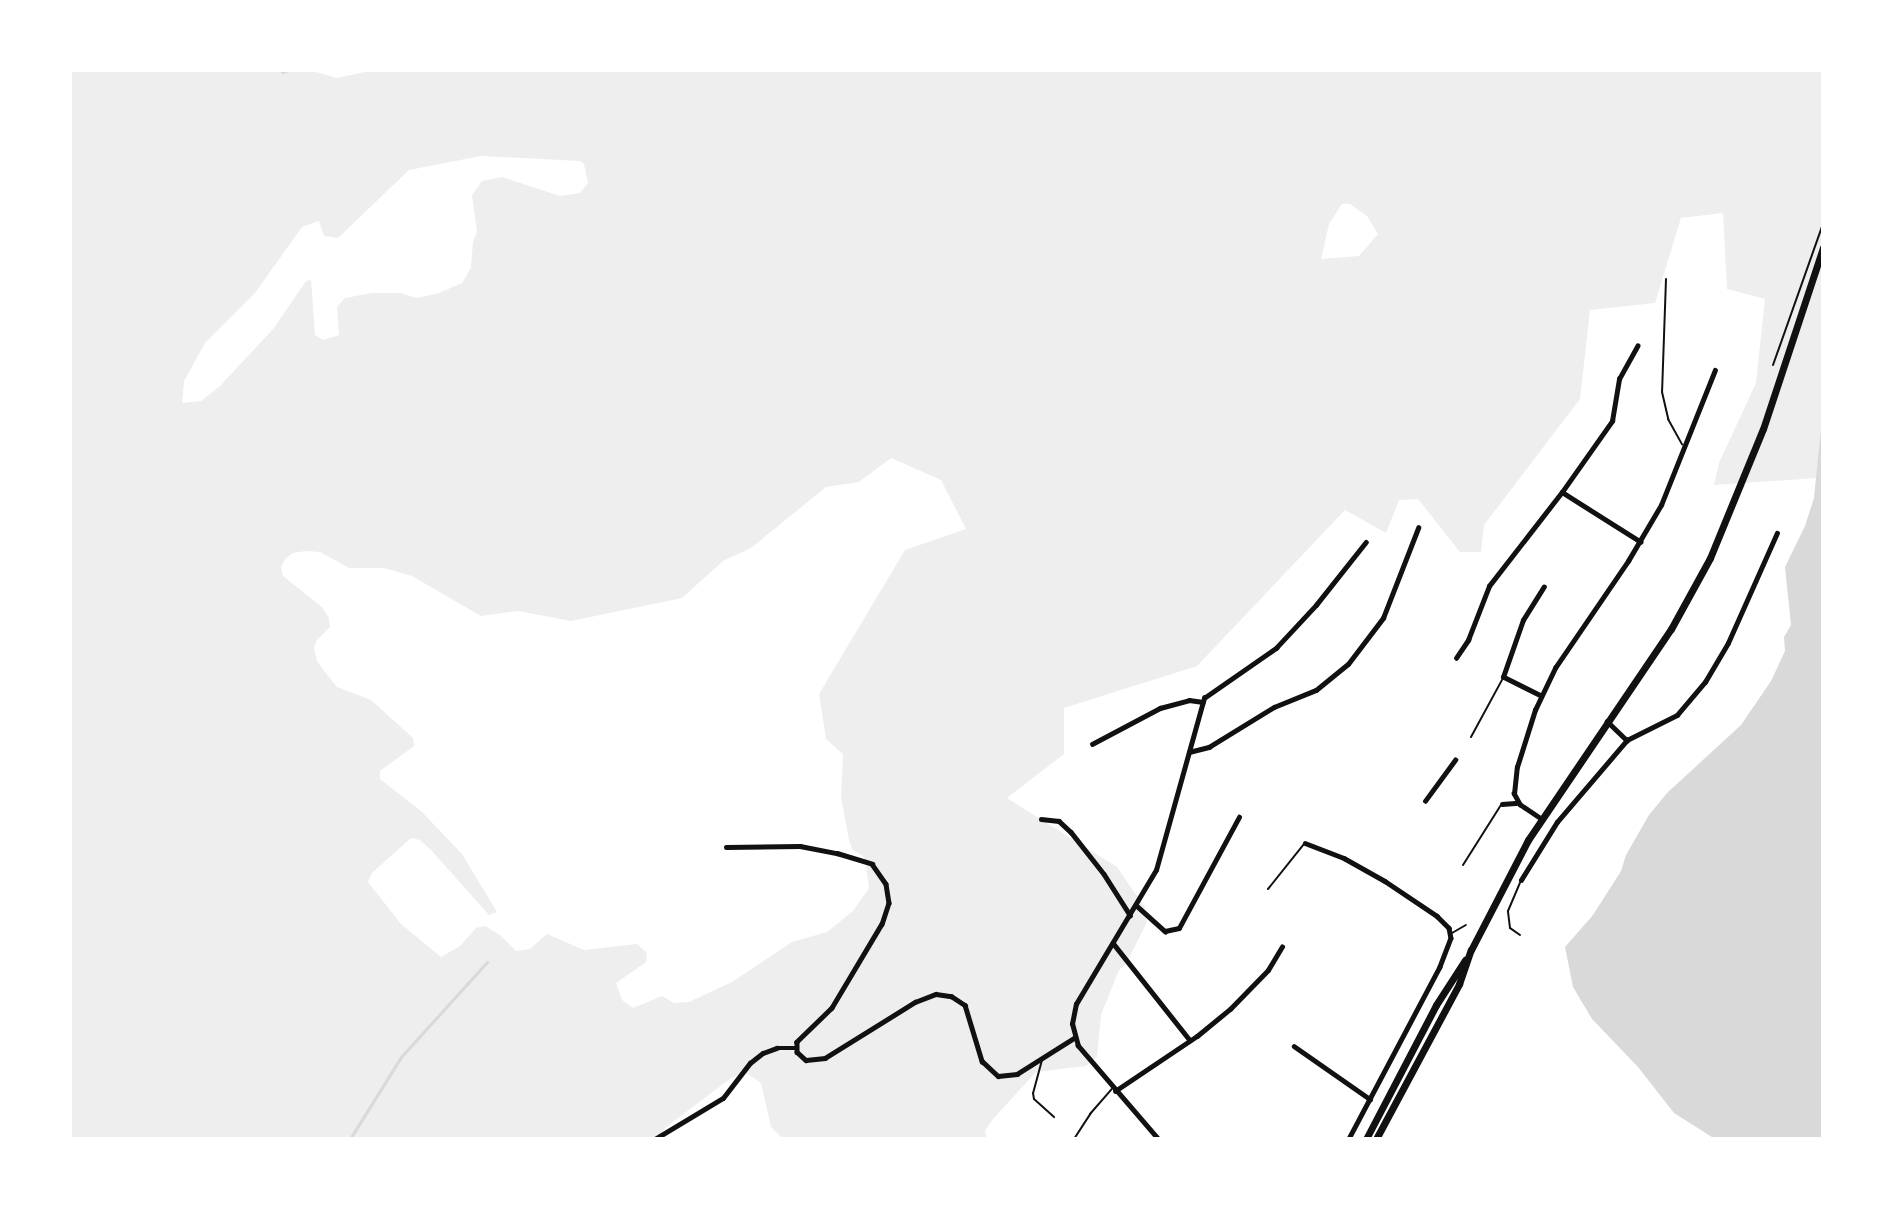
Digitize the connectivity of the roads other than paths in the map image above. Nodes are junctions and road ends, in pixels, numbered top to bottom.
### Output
1 (1823, 248) edge
2 (1666, 279) dead end
3 (1637, 346) dead end
4 (1715, 370) dead end
5 (1685, 448) junction
6 (1562, 492) junction
7 (1418, 528) dead end
8 (1777, 533) dead end
9 (1366, 542) dead end
10 (1641, 542) junction
11 (1544, 587) dead end
12 (1456, 658) dead end
13 (1503, 677) junction
14 (1541, 695) junction
15 (1203, 702) junction
16 (1607, 721) junction
17 (1471, 737) dead end
18 (1627, 740) junction
19 (1092, 744) dead end
20 (1189, 752) junction
21 (1455, 760) dead end
22 (1425, 801) dead end
23 (1518, 803) junction
24 (1502, 804) joint
25 (1239, 817) dead end
26 (1041, 819) dead end
27 (1541, 819) junction
28 (1305, 843) joint
29 (726, 846) dead end
30 (1463, 865) dead end
31 (1521, 880) joint
32 (1268, 889) dead end
33 (1137, 906) junction
34 (1131, 916) junction
35 (1466, 925) dead end
36 (1450, 933) junction
37 (1520, 935) dead end
38 (1113, 943) junction
39 (1282, 947) dead end
40 (1471, 950) junction
41 (1074, 1038) junction
42 (1190, 1040) junction
43 (1294, 1046) dead end
44 (796, 1048) junction
45 (1044, 1056) junction
46 (1114, 1089) junction
47 (1370, 1099) junction
48 (1054, 1117) dead end
49 (655, 1139) edge
50 (1074, 1139) edge
51 (1158, 1139) edge
52 (1349, 1139) edge
53 (1366, 1139) edge
54 (1376, 1139) edge

1 - 16 main road
2 - 5 lane
3 - 6 street
4 - 5 street
5 - 10 street
6 - 10 street
6 - 12 street
7 - 20 street
8 - 18 street
9 - 15 street
10 - 14 street
11 - 13 street
13 - 14 street
13 - 17 lane
14 - 23 street
15 - 19 street
15 - 20 street
16 - 18 street
16 - 27 main road
18 - 31 street
20 - 33 street
21 - 22 street
23 - 24 street
23 - 27 street
24 - 30 lane
25 - 33 street
26 - 34 street
27 - 40 main road
28 - 32 lane
28 - 36 street
29 - 44 street
31 - 37 lane
33 - 34 street
34 - 38 street
35 - 36 lane
36 - 47 street
38 - 41 street
38 - 42 street
39 - 42 street
40 - 53 main road
40 - 54 main road
41 - 45 street
41 - 46 street
42 - 46 street
43 - 47 street
44 - 45 street
44 - 49 street
45 - 48 lane
46 - 50 lane
46 - 51 street
47 - 52 street

